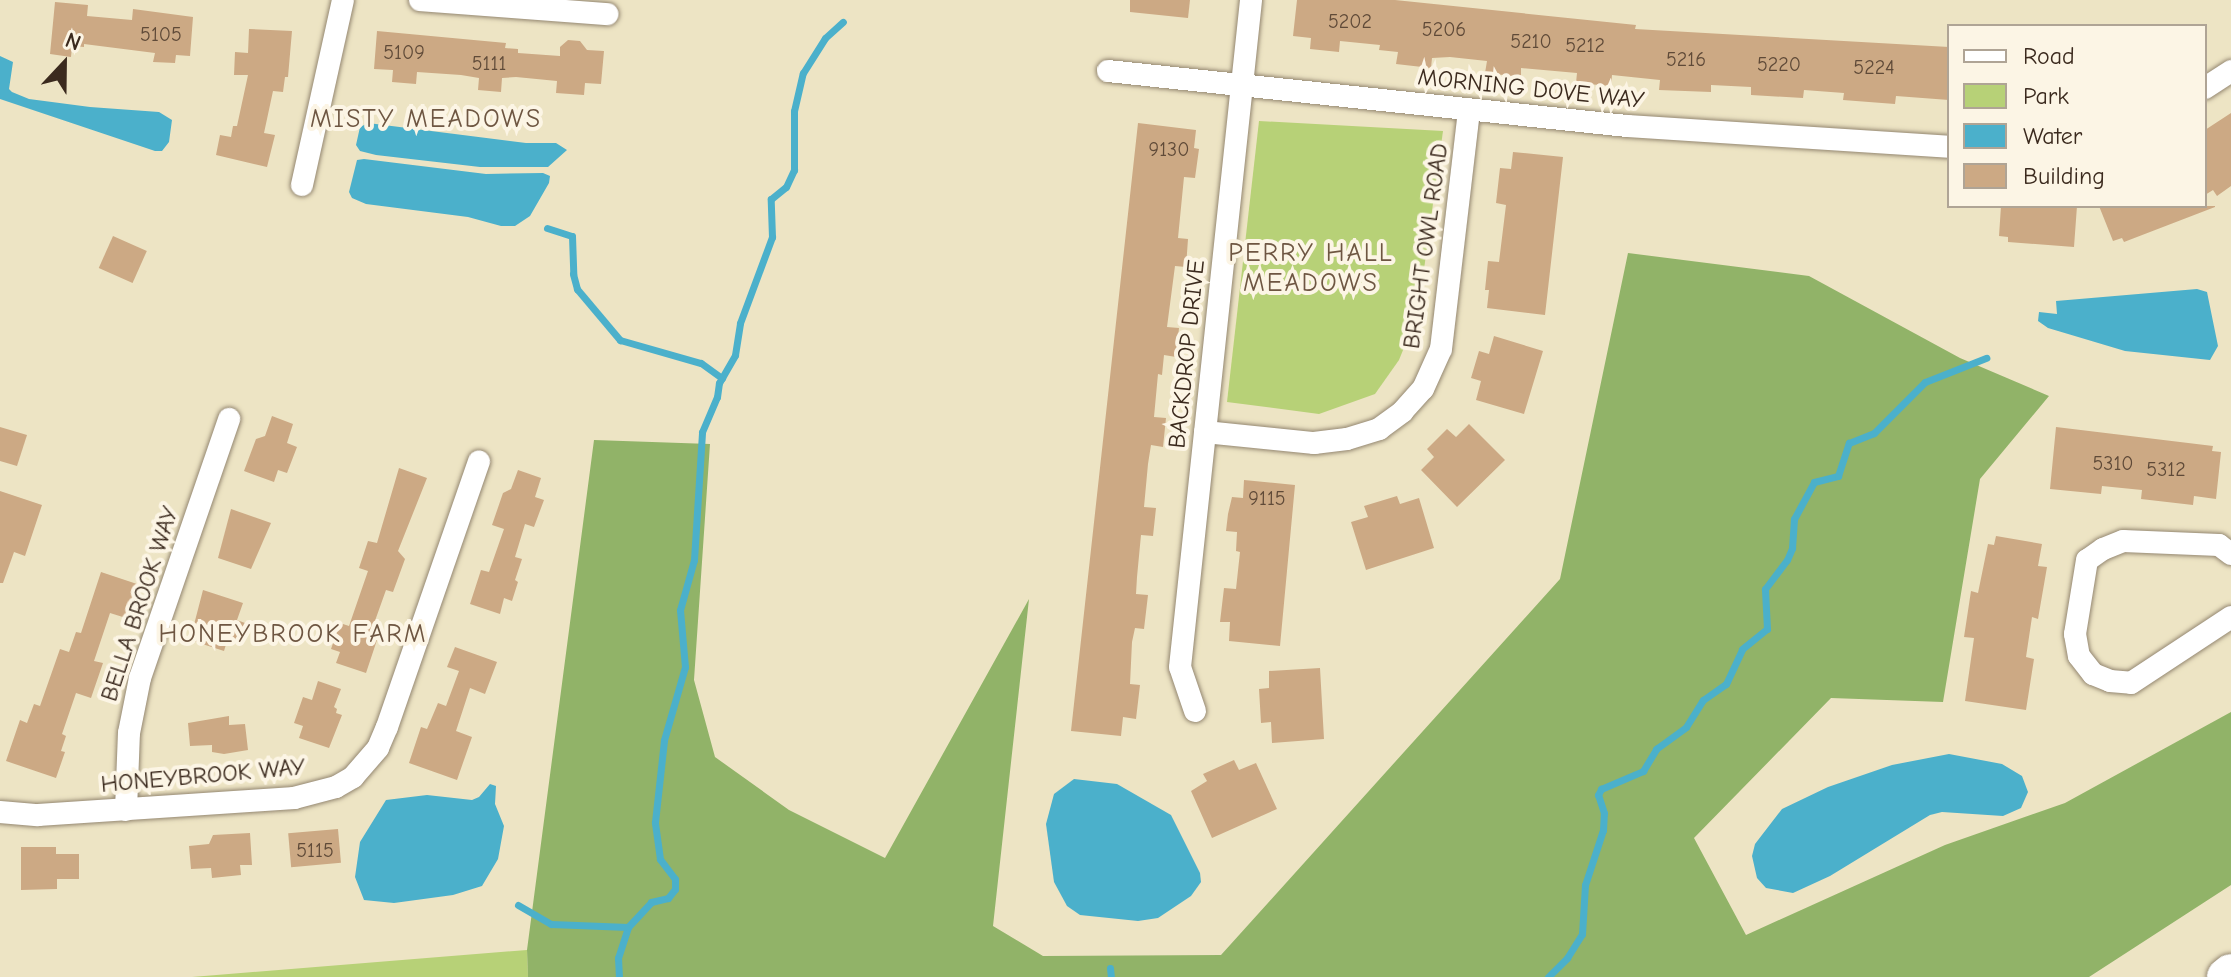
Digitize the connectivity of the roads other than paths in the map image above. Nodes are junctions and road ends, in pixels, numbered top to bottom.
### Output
1 (343, 0) edge
2 (420, 0) edge
3 (1251, 0) edge
4 (607, 14) dead end
5 (1108, 71) dead end
6 (2231, 71) edge
7 (1241, 85) junction
8 (2207, 87) edge
9 (1469, 110) junction
10 (1947, 147) edge
11 (302, 185) dead end
12 (229, 419) dead end
13 (1205, 432) junction
14 (479, 462) dead end
15 (2231, 554) edge
16 (2231, 617) edge
17 (1195, 711) dead end
18 (126, 810) junction
19 (0, 812) edge
20 (2231, 973) edge
21 (2226, 977) edge

1 - 11 street
2 - 4 street
3 - 7 street, BACKDROP DRIVE
5 - 7 street, MORNING DOVE WAY
6 - 8 street
7 - 9 street, MORNING DOVE WAY
7 - 13 street, BACKDROP DRIVE
9 - 10 street, MORNING DOVE WAY
9 - 13 street, BRIGHT OWL ROAD
12 - 18 street, BELLA BROOK WAY
13 - 17 street, BACKDROP DRIVE
14 - 18 street, HONEYBROOK WAY
15 - 16 street
18 - 19 street, HONEYBROOK WAY
20 - 21 highway

